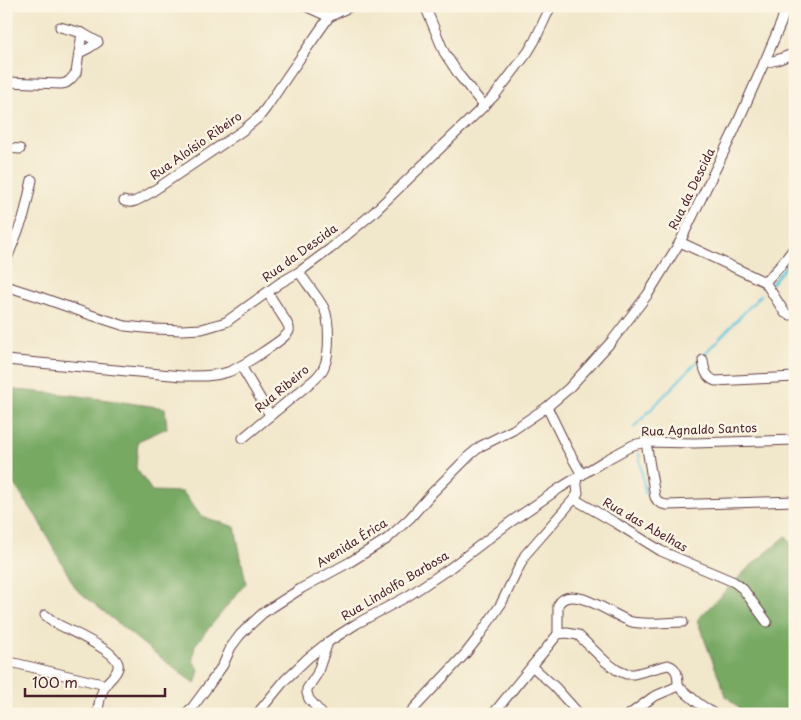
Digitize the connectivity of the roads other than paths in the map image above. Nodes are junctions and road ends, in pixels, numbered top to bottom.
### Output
1 (305, 6) edge
2 (351, 6) edge
3 (425, 6) edge
4 (551, 6) edge
5 (786, 6) edge
6 (329, 17) junction
7 (60, 27) dead end
8 (82, 34) junction
9 (79, 53) junction
10 (795, 53) edge
11 (764, 63) junction
12 (6, 82) edge
13 (484, 106) junction
14 (6, 148) edge
15 (20, 149) dead end
16 (32, 180) dead end
17 (124, 200) dead end
18 (680, 242) junction
19 (795, 247) edge
20 (6, 261) edge
21 (299, 272) junction
22 (765, 282) junction
23 (6, 286) edge
24 (268, 292) junction
25 (795, 315) edge
26 (6, 360) edge
27 (703, 360) dead end
28 (241, 366) junction
29 (795, 377) edge
30 (547, 407) junction
31 (270, 415) junction
32 (243, 438) dead end
33 (795, 440) edge
34 (646, 442) junction
35 (579, 477) junction
36 (574, 498) junction
37 (795, 501) edge
38 (45, 614) dead end
39 (683, 622) dead end
40 (766, 622) dead end
41 (558, 634) junction
42 (328, 642) junction
43 (6, 661) edge
44 (532, 666) junction
45 (106, 685) junction
46 (678, 686) junction
47 (98, 714) edge
48 (186, 714) edge
49 (257, 714) edge
50 (322, 714) edge
51 (409, 714) edge
52 (493, 714) edge
53 (579, 714) edge
54 (630, 714) edge
55 (714, 714) edge

1 - 6 street
2 - 6 street, Rua Aloísio Ribeiro
3 - 13 street
4 - 13 street, Rua da Descida
5 - 11 street, Rua da Descida
6 - 17 street, Rua Aloísio Ribeiro
7 - 8 street
8 - 9 street
8 - 9 street
9 - 12 street
10 - 11 street
11 - 18 street, Rua da Descida
13 - 21 street, Rua da Descida
14 - 15 street
16 - 20 street
18 - 22 street
18 - 30 street, Rua da Descida
19 - 22 street
21 - 24 street, Rua da Descida
21 - 31 street, Rua Ribeiro
22 - 25 street
23 - 24 street, Rua da Descida
24 - 28 street
26 - 28 street
27 - 29 street
28 - 31 street
30 - 35 street
30 - 48 street, Avenida Érica
31 - 32 street, Rua Ribeiro
33 - 34 street, Rua Agnaldo Santos
34 - 35 street, Rua Agnaldo Santos
34 - 37 street
35 - 36 street
35 - 42 street, Rua Lindolfo Barbosa
36 - 40 street, Rua das Abelhas
36 - 51 street
38 - 45 street
39 - 41 street
41 - 44 street
41 - 46 street
42 - 49 street, Rua Lindolfo Barbosa
42 - 50 street
43 - 45 street
44 - 52 street
44 - 53 street
45 - 47 street
46 - 54 street
46 - 55 street

